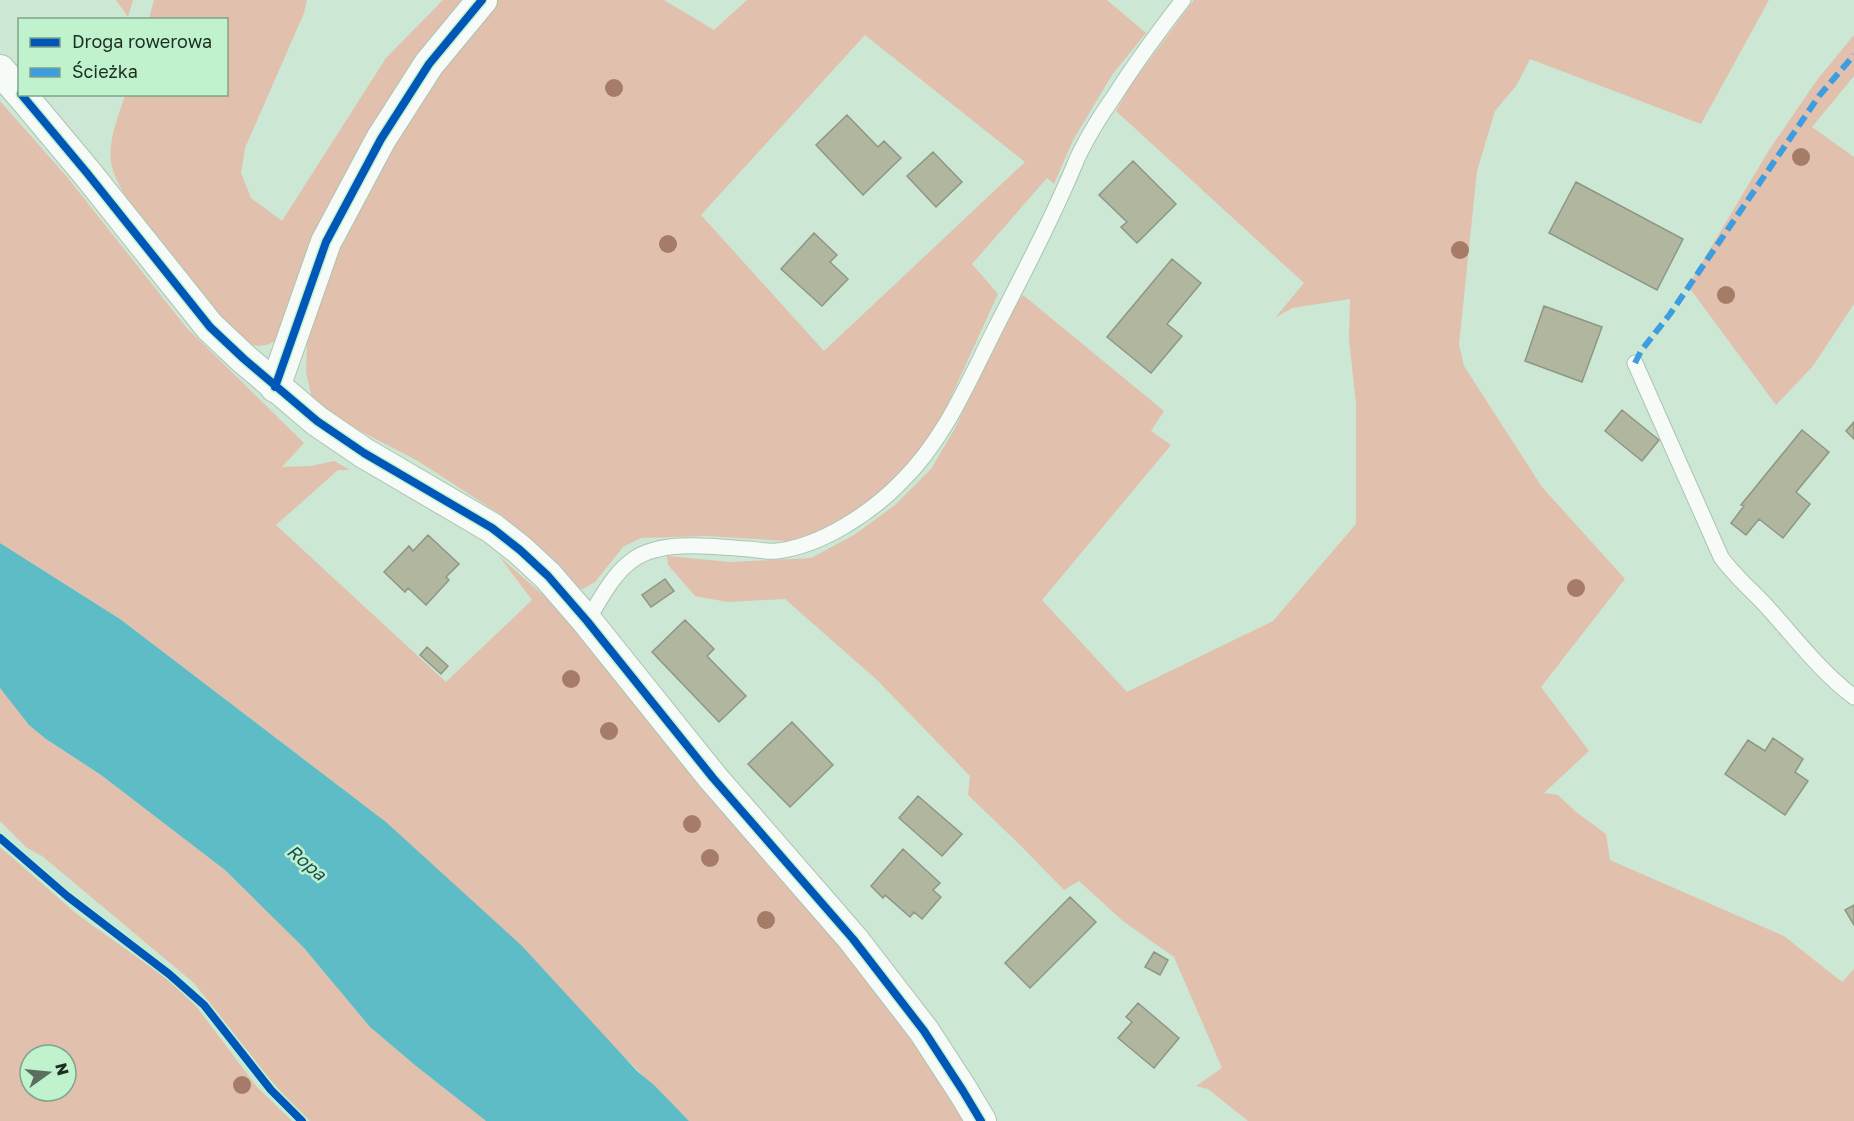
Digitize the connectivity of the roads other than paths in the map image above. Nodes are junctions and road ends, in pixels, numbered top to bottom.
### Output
1 (482, 0) edge
2 (1183, 0) edge
3 (0, 70) edge
4 (18, 92) edge
5 (22, 96) edge
6 (1635, 363) dead end
7 (276, 387) junction
8 (587, 621) junction
9 (1854, 697) edge
10 (981, 1121) edge

1 - 7 street
2 - 8 lane
3 - 4 street
5 - 7 street
6 - 9 lane
7 - 8 street
8 - 10 street

